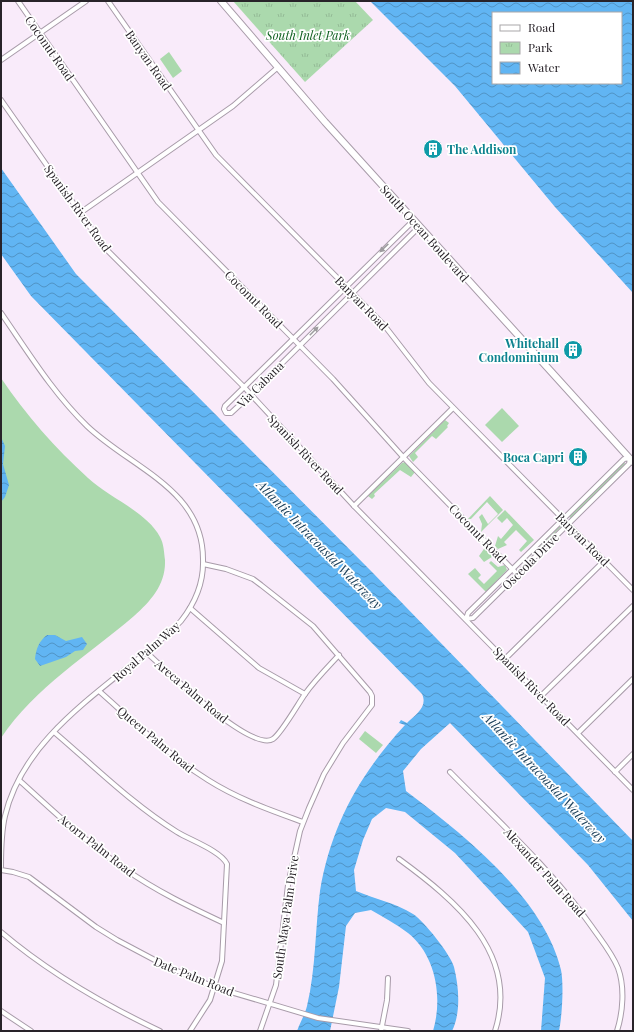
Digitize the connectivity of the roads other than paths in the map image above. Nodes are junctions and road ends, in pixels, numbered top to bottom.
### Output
1 (18, 1) edge
2 (86, 1) edge
3 (108, 1) edge
4 (221, 1) edge
5 (40, 33) junction
6 (1, 60) edge
7 (277, 68) junction
8 (1, 100) edge
9 (198, 131) junction
10 (137, 173) junction
11 (80, 213) junction
12 (413, 221) junction
13 (419, 227) junction
14 (345, 286) junction
15 (352, 293) junction
16 (1, 313) edge
17 (293, 338) junction
18 (300, 345) junction
19 (244, 387) junction
20 (250, 394) junction
21 (453, 408) junction
22 (404, 458) junction
23 (632, 460) edge
24 (354, 506) junction
25 (563, 519) junction
26 (568, 524) junction
27 (604, 561) junction
28 (203, 564) junction
29 (513, 569) junction
30 (517, 574) junction
31 (633, 590) edge
32 (633, 606) edge
33 (190, 608) junction
34 (466, 619) junction
35 (146, 652) junction
36 (339, 655) junction
37 (505, 659) junction
38 (633, 679) edge
39 (99, 690) junction
40 (305, 694) junction
41 (541, 696) junction
42 (54, 732) junction
43 (578, 733) junction
44 (633, 754) edge
45 (450, 772) dead end
46 (615, 772) junction
47 (19, 780) junction
48 (633, 790) edge
49 (303, 822) junction
50 (399, 859) dead end
51 (1, 867) edge
52 (1, 870) edge
53 (224, 923) junction
54 (1, 932) edge
55 (388, 978) dead end
56 (214, 987) junction
57 (270, 1005) junction
58 (1, 1011) edge
59 (382, 1029) edge
60 (32, 1031) edge
61 (160, 1031) edge
62 (190, 1031) edge
63 (260, 1031) edge
64 (408, 1031) edge
65 (495, 1031) edge
66 (616, 1031) edge

1 - 5 street, Coconut Road
2 - 5 street
3 - 9 street, Banyan Road
4 - 7 main road, South Ocean Boulevard
5 - 6 street
5 - 10 street, Coconut Road
7 - 9 street
7 - 12 main road, South Ocean Boulevard
8 - 11 street, Spanish River Road
9 - 10 street
9 - 14 street, Banyan Road
10 - 11 street
10 - 17 street, Coconut Road
11 - 19 street, Spanish River Road
12 - 13 main road, South Ocean Boulevard
12 -> 14 street, Via Cabana
13 - 15 street, Via Cabana
13 - 23 main road, South Ocean Boulevard
14 - 15 street, Banyan Road
14 - 17 street, Via Cabana
18 -> 15 street, Via Cabana
15 - 21 street, Banyan Road
16 - 28 street, Royal Palm Way
17 - 18 street, Coconut Road
17 - 19 street, Via Cabana
18 - 20 street, Via Cabana
18 - 22 street, Coconut Road
19 - 20 street, Spanish River Road
19 - 20 street, Via Cabana
20 - 24 street, Spanish River Road
21 - 22 street
21 - 25 street, Banyan Road
22 - 24 street
22 - 29 street, Coconut Road
23 - 25 street, Osceola Drive
23 - 26 street, Osceola Drive
24 - 34 street, Spanish River Road
25 - 26 street, Banyan Road
25 - 29 street, Osceola Drive
26 - 27 street, Banyan Road
26 - 30 street, Osceola Drive
27 - 31 street, Banyan Road
27 - 37 street
28 - 33 street, Royal Palm Way
28 - 36 street
29 - 30 street, Coconut Road
29 - 34 street, Osceola Drive
30 - 34 street, Osceola Drive
32 - 41 street
33 - 35 street, Royal Palm Way
33 - 40 street
34 - 37 street, Spanish River Road
35 - 39 street, Royal Palm Way
35 - 40 street, Areca Palm Road
36 - 40 street, Areca Palm Road
36 - 49 street, South Maya Palm Drive
37 - 41 street, Spanish River Road
38 - 43 street
39 - 42 street, Royal Palm Way
39 - 49 street, Queen Palm Road
41 - 43 street, Spanish River Road
42 - 47 street, Royal Palm Way
42 - 53 street
43 - 46 street, Spanish River Road
44 - 46 street
45 - 66 street, Alexander Palm Road
46 - 48 street, Spanish River Road
47 - 51 street, Royal Palm Way
47 - 53 street, Acorn Palm Road
49 - 57 street, South Maya Palm Drive
50 - 65 street
52 - 56 street, Date Palm Road
53 - 56 street
54 - 61 street
55 - 59 street
56 - 57 street, Date Palm Road
56 - 62 street
57 - 59 street, Date Palm Road
57 - 63 street, South Maya Palm Drive
58 - 60 street
59 - 64 street, Date Palm Road

